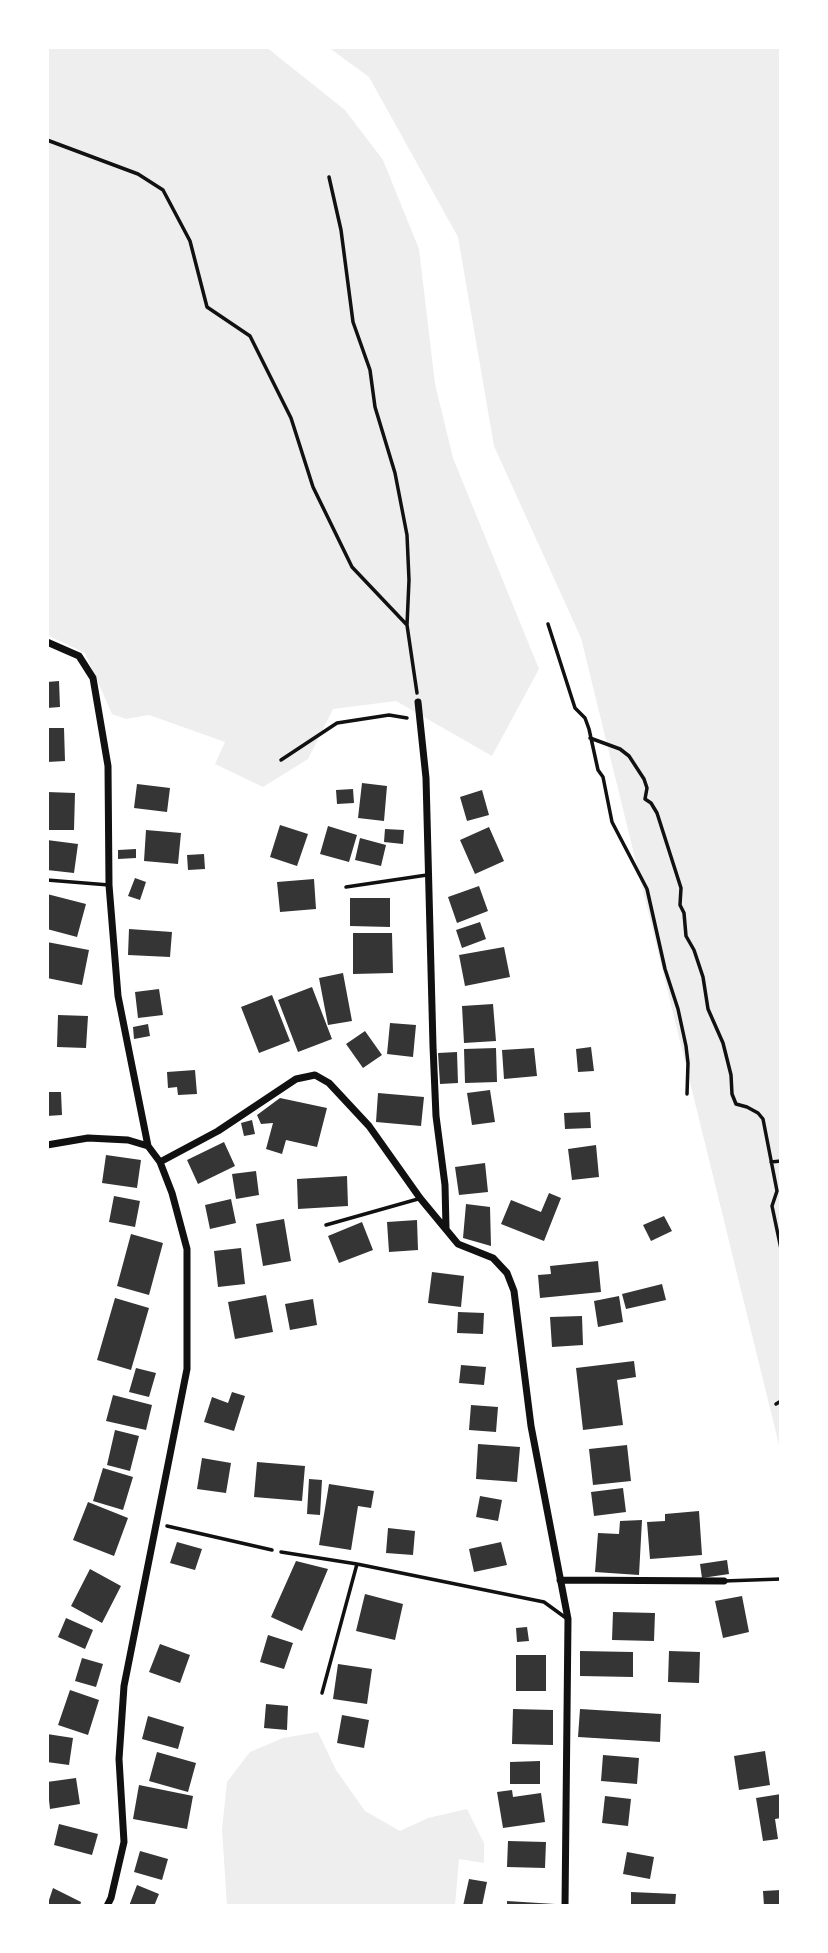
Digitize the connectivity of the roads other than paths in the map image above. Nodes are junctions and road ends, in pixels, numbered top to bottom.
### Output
1 (47, 642) edge
2 (418, 702) road end
3 (429, 874) junction
4 (47, 880) edge
5 (108, 885) junction
6 (346, 887) dead end
7 (47, 1145) edge
8 (148, 1146) junction
9 (160, 1162) junction
10 (420, 1198) junction
11 (326, 1225) dead end
12 (446, 1229) junction
13 (281, 1552) road end
14 (357, 1564) junction
15 (781, 1579) edge
16 (561, 1580) junction
17 (724, 1581) joint
18 (568, 1619) junction
19 (322, 1693) dead end
20 (107, 1906) edge
21 (565, 1906) edge

1 - 5 street
2 - 3 street
3 - 6 lane
3 - 12 street
4 - 5 lane
5 - 8 street
7 - 8 street
8 - 9 street
9 - 10 street
9 - 20 street
10 - 11 lane
10 - 12 street
12 - 16 street
13 - 14 lane
14 - 18 lane
14 - 19 lane
15 - 17 lane
16 - 17 street
16 - 18 street
18 - 21 street

